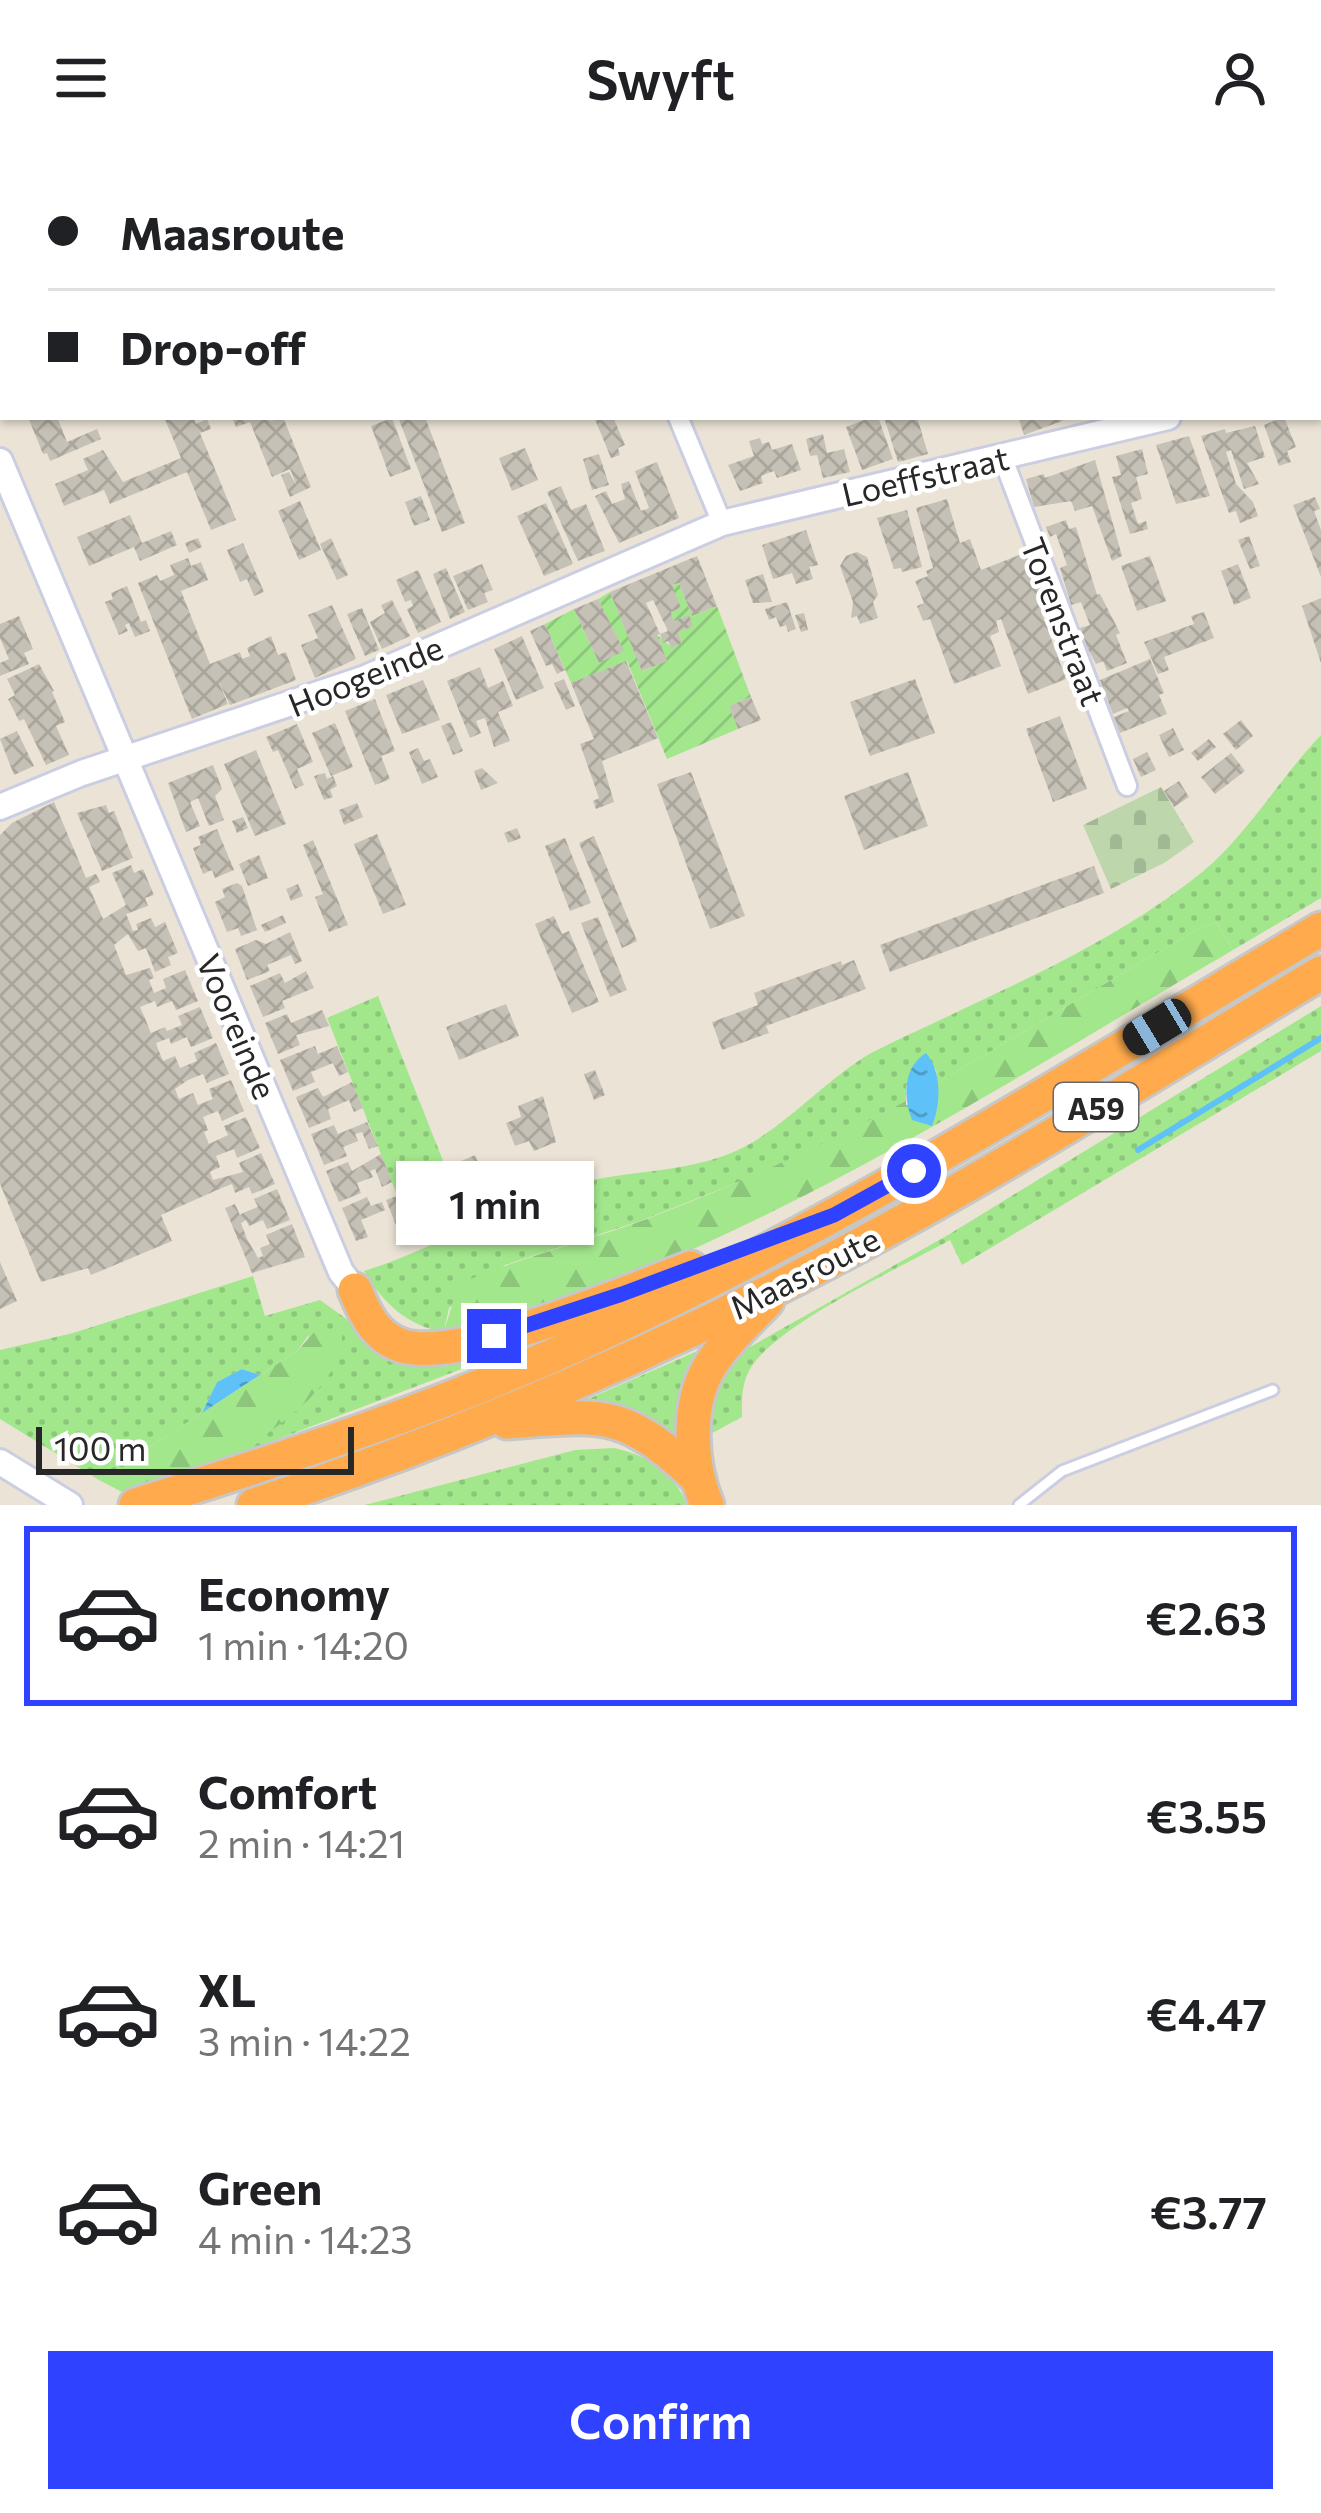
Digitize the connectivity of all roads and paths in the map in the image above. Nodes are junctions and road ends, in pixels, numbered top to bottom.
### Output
1 (679, 420) edge
2 (1127, 422) edge
3 (1002, 456) junction
4 (0, 461) edge
5 (722, 524) junction
6 (126, 759) junction
7 (1127, 786) dead end
8 (0, 807) edge
9 (1321, 929) edge
10 (1321, 973) edge
11 (834, 1215) junction
12 (781, 1286) junction
13 (356, 1290) joint
14 (1274, 1390) dead end
15 (477, 1424) junction
16 (0, 1462) edge
17 (701, 1491) edge
18 (70, 1505) edge
19 (136, 1505) edge
20 (254, 1505) edge
21 (1018, 1505) edge

1 - 5 street
2 - 3 main road, Loeffstraat
3 - 5 main road, Loeffstraat
3 - 7 street, Torenstraat
4 - 6 main road, Vooreinde
5 - 6 main road, Hoogeinde
6 - 8 main road, Hoogeinde
6 - 13 main road, Vooreinde
9 - 11 highway, Maasroute / A59
10 - 12 highway, Maasroute / A59
11 - 13 highway, A59
11 - 19 highway, Maasroute / A59
12 - 15 highway, Maasroute / A59
12 - 17 highway, A59
14 - 21 lane
15 - 17 highway, A59
15 - 20 highway, Maasroute / A59
16 - 18 main road

